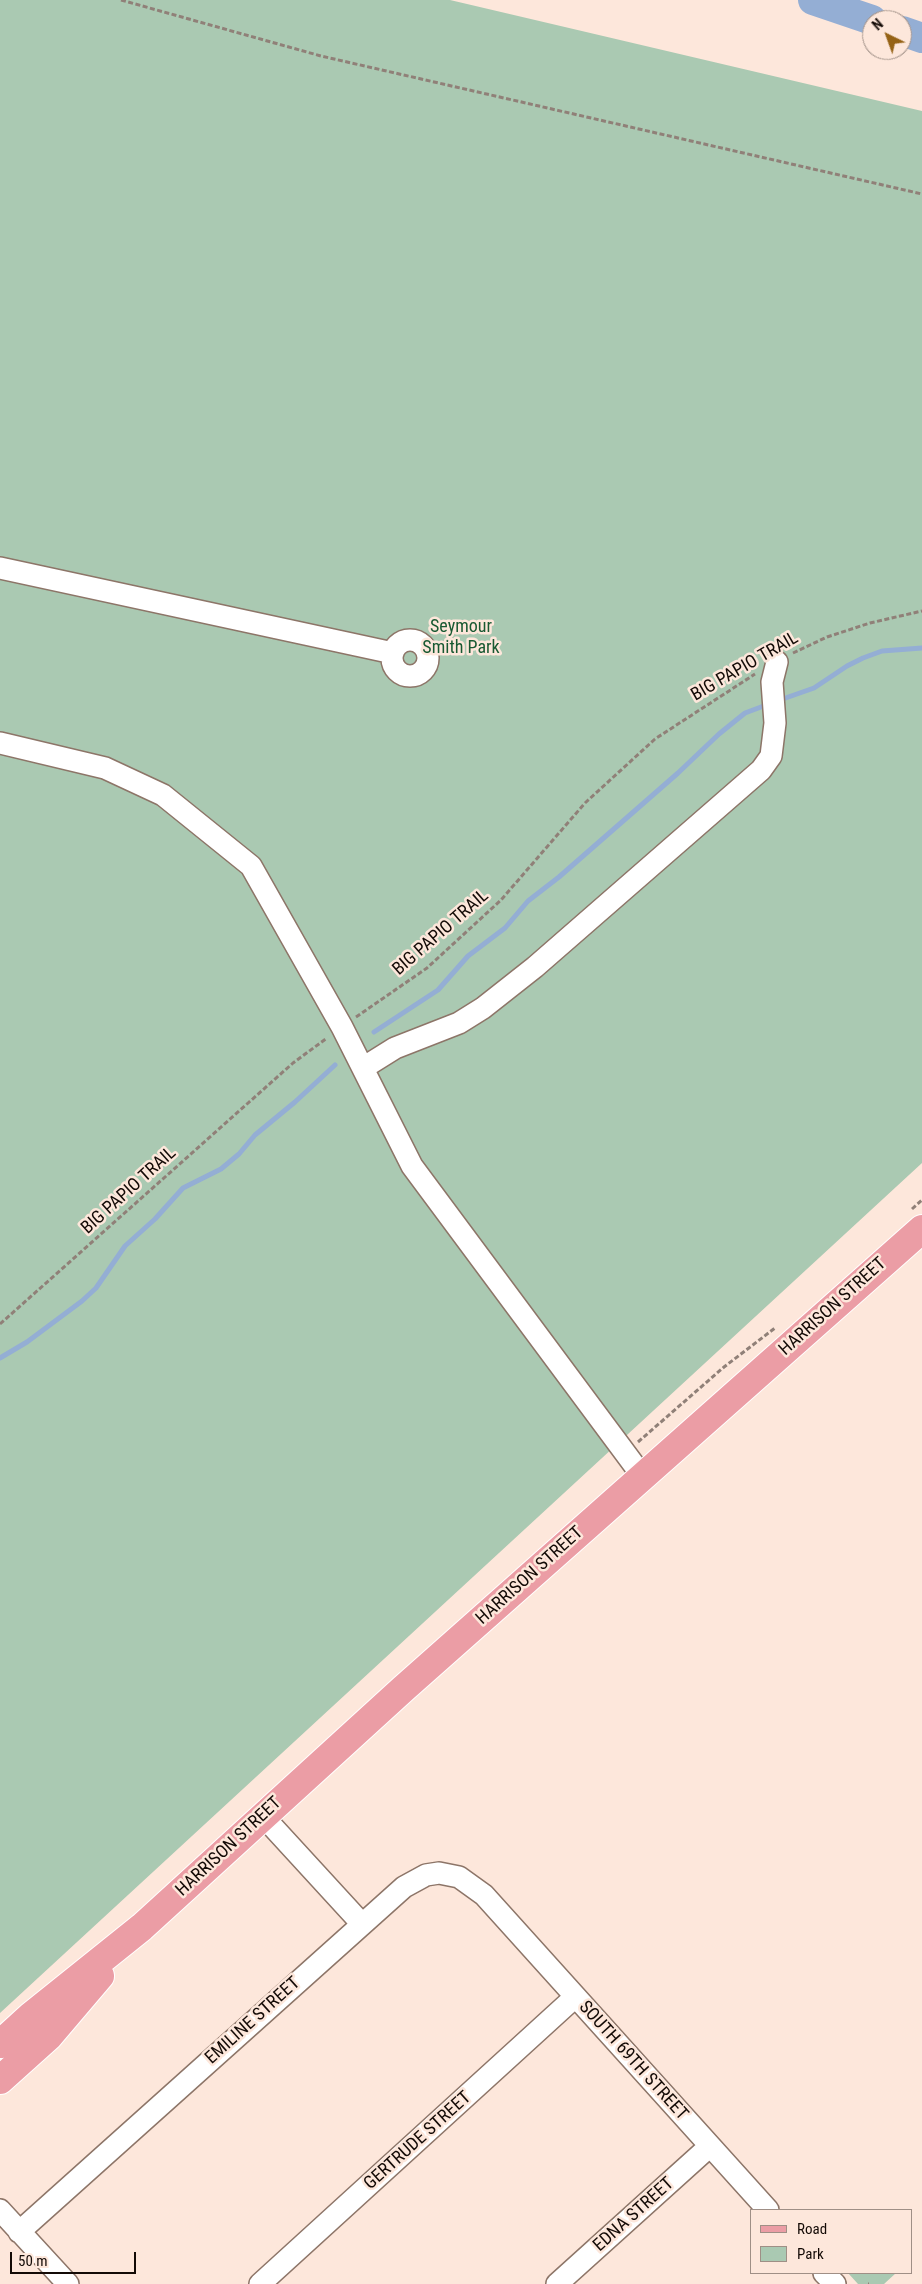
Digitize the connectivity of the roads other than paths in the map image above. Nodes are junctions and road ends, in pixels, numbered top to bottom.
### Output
1 (0, 568) edge
2 (393, 653) dead end
3 (777, 662) road end
4 (0, 744) edge
5 (363, 1068) junction
6 (922, 1229) edge
7 (643, 1477) junction
8 (262, 1815) junction
9 (500, 1912) joint
10 (362, 1924) junction
11 (142, 1927) junction
12 (576, 1997) junction
13 (0, 2044) edge
14 (0, 2080) edge
15 (710, 2146) junction
16 (767, 2209) edge
17 (0, 2210) edge
18 (19, 2232) junction
19 (825, 2274) edge
20 (68, 2284) edge
21 (260, 2284) edge
22 (558, 2284) edge
23 (835, 2284) edge

1 - 2 street
3 - 5 street
4 - 5 street
5 - 7 street
6 - 7 main road, HARRISON STREET
7 - 8 main road, HARRISON STREET
8 - 10 street
8 - 11 main road, HARRISON STREET
9 - 10 street, EMILINE STREET
9 - 12 street, SOUTH 69TH STREET
10 - 18 street, EMILINE STREET
11 - 13 main road, HARRISON STREET
11 - 14 main road, HARRISON STREET
12 - 15 street, SOUTH 69TH STREET
12 - 21 street, GERTRUDE STREET
15 - 16 street, SOUTH 69TH STREET
15 - 22 street, EDNA STREET
17 - 18 street
18 - 20 street
19 - 23 street

